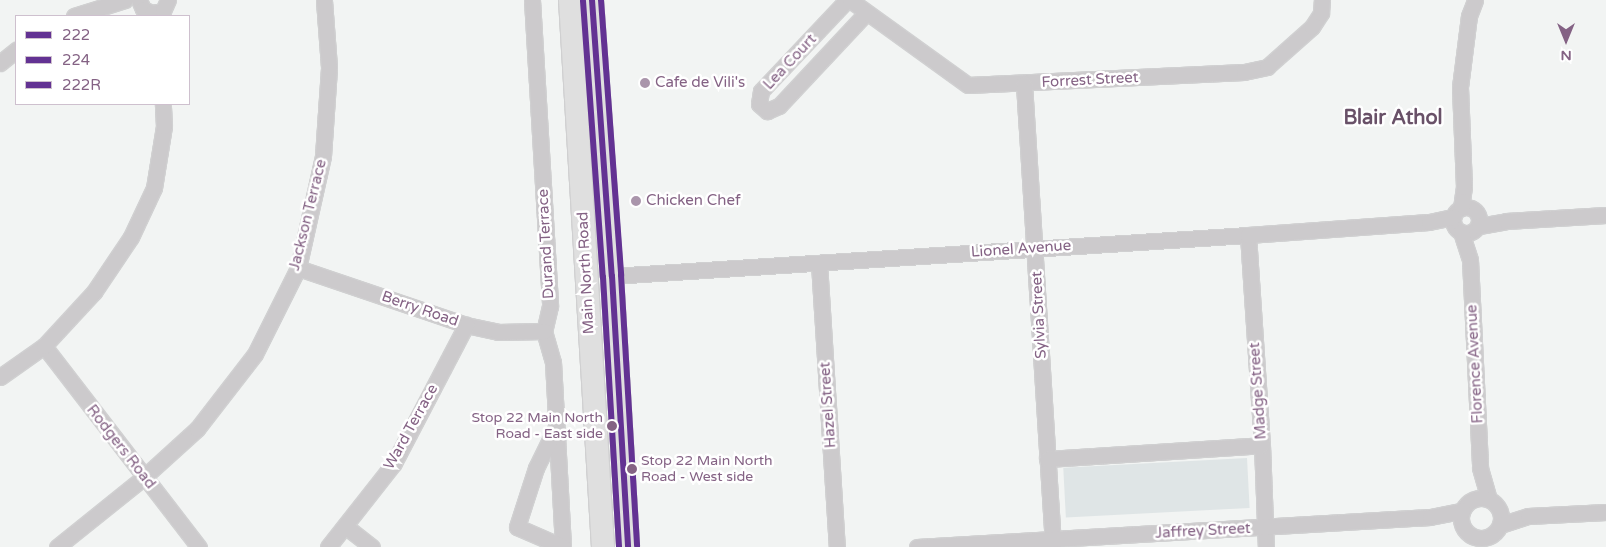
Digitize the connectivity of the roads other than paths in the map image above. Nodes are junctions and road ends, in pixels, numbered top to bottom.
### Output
1 (324, 0) edge
2 (532, 0) edge
3 (570, 0) edge
4 (592, 0) edge
5 (849, 0) edge
6 (1322, 0) edge
7 (1475, 0) edge
8 (151, 6) edge
9 (866, 13) junction
10 (82, 15) edge
11 (15, 51) edge
12 (0, 62) edge
13 (1024, 84) junction
14 (163, 105) edge
15 (1606, 215) edge
16 (1467, 221) junction
17 (1248, 235) junction
18 (1036, 248) junction
19 (819, 263) junction
20 (298, 268) junction
21 (612, 276) junction
22 (466, 324) junction
23 (544, 331) junction
24 (44, 346) junction
25 (0, 377) edge
26 (556, 426) junction
27 (1262, 445) junction
28 (1048, 459) junction
29 (1480, 468) junction
30 (144, 477) junction
31 (1473, 499) junction
32 (1494, 504) junction
33 (1462, 511) junction
34 (1606, 512) edge
35 (1528, 516) junction
36 (1430, 517) junction
37 (345, 526) junction
38 (1264, 528) junction
39 (1494, 535) edge
40 (1471, 537) edge
41 (1053, 543) edge
42 (57, 547) edge
43 (200, 547) edge
44 (328, 547) edge
45 (372, 547) edge
46 (563, 547) edge
47 (603, 547) edge
48 (628, 547) edge
49 (837, 547) edge
50 (917, 547) edge
51 (1266, 547) edge

1 - 20 street, Jackson Terrace
2 - 23 street, Durand Terrace
3 - 47 highway, Main North Road
4 - 21 highway, Main North Road
5 - 9 street, Forrest Street
5 - 9 street, Lea Court
6 - 13 street, Forrest Street
7 - 16 street, Florence Avenue
8 - 10 street
9 - 13 street, Forrest Street
11 - 12 street
13 - 18 street, Sylvia Street
14 - 24 street
15 - 16 street, Lionel Avenue
16 - 17 street, Lionel Avenue
16 - 29 street, Florence Avenue
17 - 18 street, Lionel Avenue
17 - 27 street, Madge Street
18 - 19 street, Lionel Avenue
18 - 28 street, Sylvia Street
19 - 21 street, Lionel Avenue
19 - 49 street, Hazel Street
20 - 22 street, Berry Road
20 - 30 street, Jackson Terrace
21 - 48 highway, Main North Road
22 - 23 street, Berry Road
22 - 37 street, Ward Terrace
23 - 26 street, Durand Terrace
24 - 25 street
24 - 30 street, Rodgers Road
26 - 46 street, Durand Terrace
26 - 46 street
27 - 28 street
27 - 38 street, Madge Street
28 - 41 street, Sylvia Street
29 - 31 street, Florence Avenue
29 - 32 street, Florence Avenue
30 - 42 street, Jackson Terrace
30 - 43 street, Rodgers Road
31 - 32 street
31 - 33 street
32 - 35 street
32 - 39 street
33 - 36 street, Jaffrey Street
33 - 40 street
34 - 35 street
35 - 39 street
36 - 38 street, Jaffrey Street
36 - 40 street, Jaffrey Street
37 - 44 street, Ward Terrace
37 - 45 street
38 - 41 street, Jaffrey Street
38 - 51 street, Madge Street
39 - 40 street
41 - 50 street, Jaffrey Street

